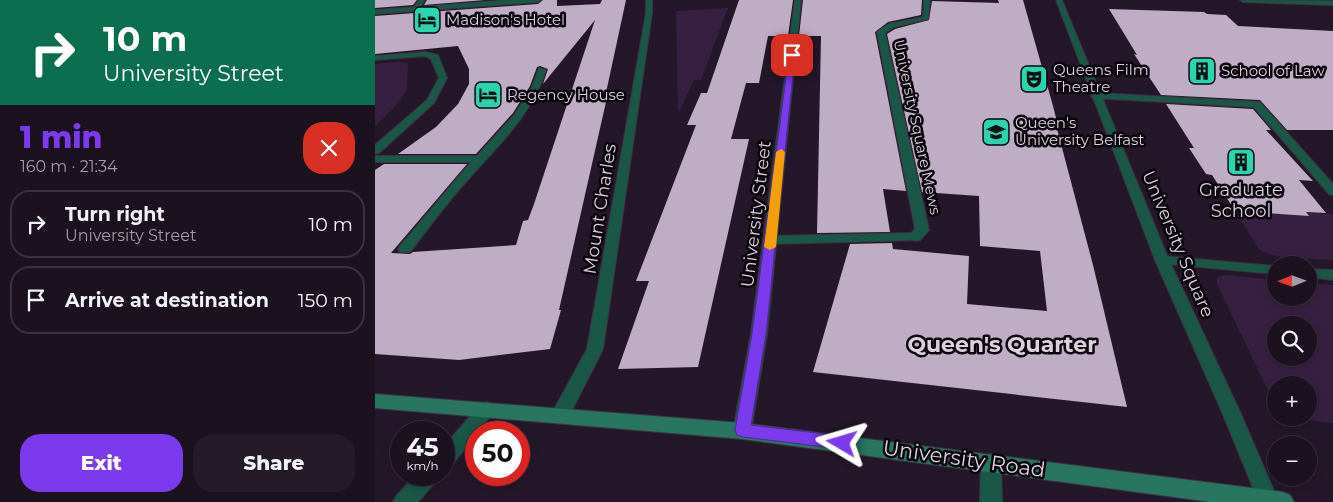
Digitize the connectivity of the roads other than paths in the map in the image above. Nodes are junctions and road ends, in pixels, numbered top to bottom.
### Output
1 (422, 0) edge
2 (538, 0) edge
3 (649, 0) edge
4 (798, 0) edge
5 (927, 0) edge
6 (1059, 0) edge
7 (1243, 0) edge
8 (1333, 3) edge
9 (415, 10) junction
10 (375, 12) edge
11 (375, 58) edge
12 (542, 70) dead end
13 (1096, 96) junction
14 (375, 151) edge
15 (375, 159) edge
16 (480, 159) junction
17 (1333, 191) edge
18 (771, 240) junction
19 (405, 249) dead end
20 (1162, 260) junction
21 (1267, 269) edge
22 (1317, 274) edge
23 (1333, 275) edge
24 (375, 401) edge
25 (487, 409) junction
26 (560, 415) junction
27 (743, 430) junction
28 (455, 447) edge
29 (991, 463) junction
30 (419, 486) edge
31 (1275, 501) edge
32 (404, 502) edge
33 (991, 502) edge

1 - 9 street
2 - 9 street
3 - 26 street, Mount Charles
4 - 18 street, University Street
5 - 18 street, University Square Mews
6 - 13 street, University Square
7 - 8 street
9 - 10 street
11 - 14 street
12 - 16 street
13 - 17 street
13 - 20 street, University Square
15 - 16 street
16 - 19 street
18 - 27 street, University Street
20 - 21 street
20 - 31 street, University Square
22 - 23 street
24 - 25 main road, University Road
25 - 26 main road, University Road
25 - 28 street
26 - 27 main road, University Road
27 - 29 main road, University Road
29 - 31 main road, University Road
29 - 33 street
30 - 32 street

